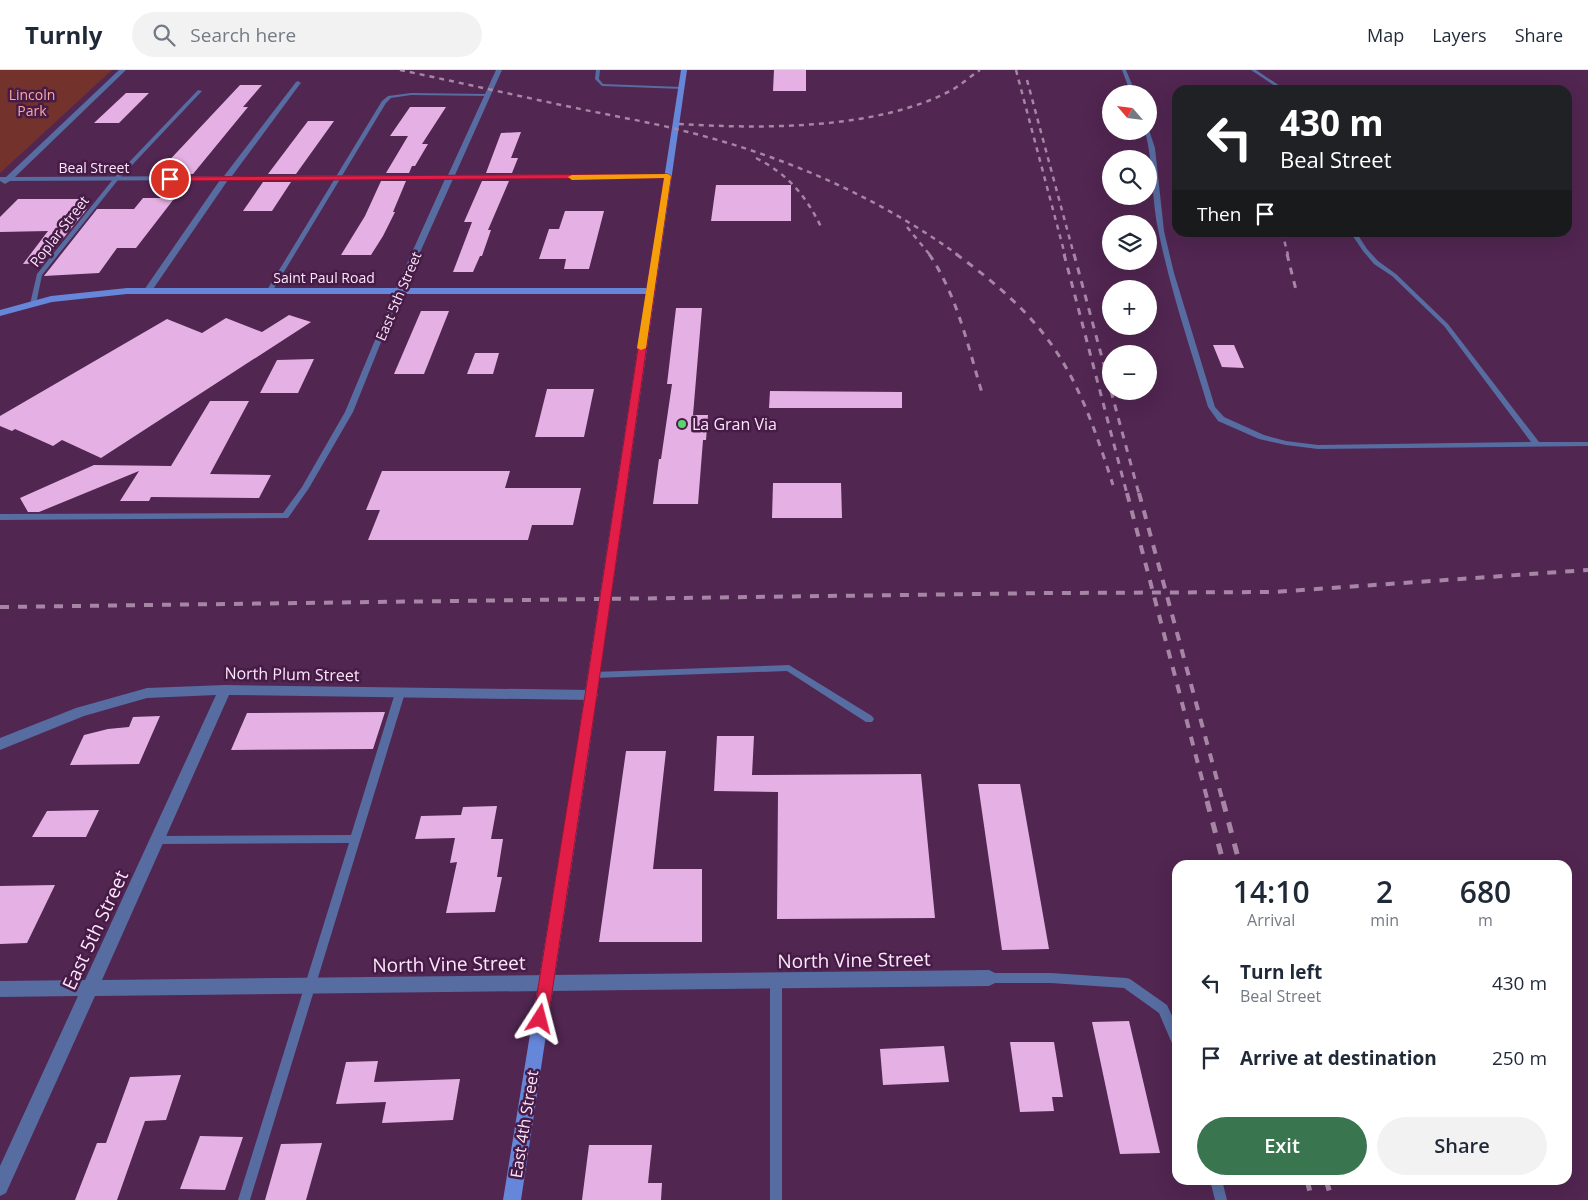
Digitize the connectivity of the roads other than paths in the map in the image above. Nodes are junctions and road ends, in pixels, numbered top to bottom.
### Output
1 (123, 70) edge
2 (499, 70) edge
3 (598, 70) edge
4 (684, 70) edge
5 (1124, 70) edge
6 (1253, 70) edge
7 (298, 83) dead end
8 (1130, 85) edge
9 (1276, 85) edge
10 (682, 88) junction
11 (200, 91) dead end
12 (488, 94) junction
13 (1150, 140) edge
14 (668, 176) junction
15 (338, 178) junction
16 (450, 178) junction
17 (4, 179) edge
18 (116, 179) junction
19 (225, 179) junction
20 (0, 188) edge
21 (1355, 237) edge
22 (148, 290) junction
23 (270, 290) junction
24 (399, 290) junction
25 (650, 291) junction
26 (33, 304) junction
27 (0, 313) edge
28 (1536, 444) junction
29 (1588, 444) edge
30 (0, 517) edge
31 (594, 675) junction
32 (225, 690) junction
33 (400, 693) junction
34 (591, 695) junction
35 (869, 719) dead end
36 (0, 744) edge
37 (356, 839) junction
38 (159, 840) junction
39 (989, 978) joint
40 (546, 982) junction
41 (776, 982) junction
42 (309, 986) junction
43 (0, 989) edge
44 (90, 989) junction
45 (1172, 1031) edge
46 (1217, 1185) edge
47 (0, 1187) edge
48 (244, 1200) edge
49 (512, 1200) edge
50 (776, 1200) edge
51 (1221, 1200) edge

1 - 17 street
2 - 12 street, East 5th Street
3 - 10 lane
4 - 10 main road, East 4th Street
5 - 8 lane
6 - 9 lane
7 - 19 street
10 - 14 main road, East 4th Street
11 - 18 lane
12 - 15 lane
12 - 16 street, East 5th Street
13 - 28 lane
14 - 16 street, Beal Street
14 - 25 main road, East 4th Street
15 - 16 street, Beal Street
15 - 19 street, Beal Street
15 - 23 lane
16 - 24 street, East 5th Street
17 - 18 street, Beal Street
17 - 20 street
18 - 19 street, Beal Street
18 - 26 lane, Poplar Street
19 - 22 street
21 - 28 lane
22 - 23 main road, Saint Paul Road
22 - 26 main road, Saint Paul Road
23 - 24 main road, Saint Paul Road
24 - 25 main road, Saint Paul Road
24 - 30 lane, East 5th Street
25 - 31 main road, East 4th Street
26 - 27 main road, Saint Paul Road
28 - 29 lane
31 - 34 main road, East 4th Street
31 - 35 lane
32 - 33 street, North Plum Street
32 - 36 street, North Plum Street
32 - 38 street, East 5th Street
33 - 34 street, North Plum Street
33 - 37 lane
34 - 40 main road, East 4th Street
37 - 38 lane
37 - 42 lane
38 - 44 street, East 5th Street
39 - 41 street, North Vine Street
39 - 45 lane
40 - 41 street, North Vine Street
40 - 42 street, North Vine Street
40 - 49 main road, East 4th Street
41 - 50 lane
42 - 44 street, North Vine Street
42 - 48 lane
43 - 44 street, North Vine Street
44 - 47 street, East 5th Street
46 - 51 lane

